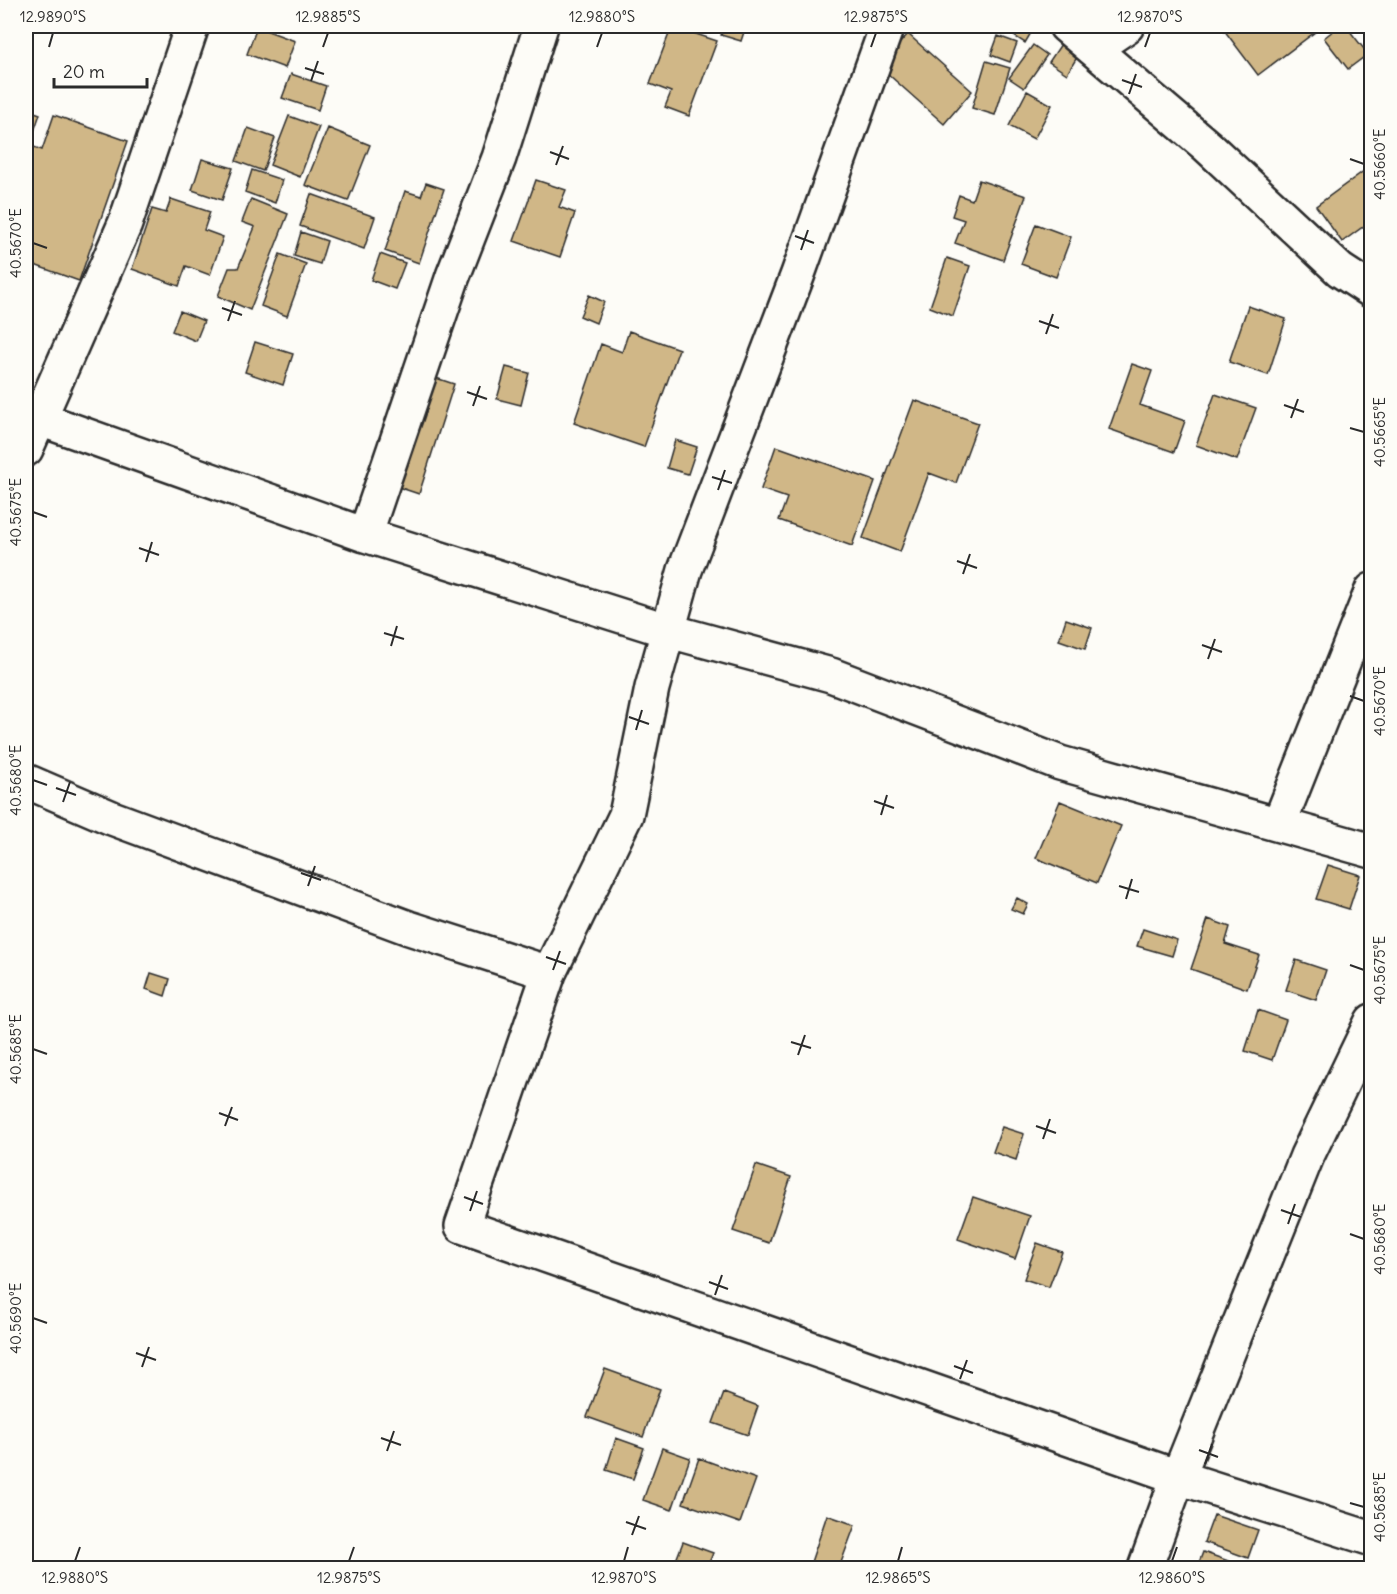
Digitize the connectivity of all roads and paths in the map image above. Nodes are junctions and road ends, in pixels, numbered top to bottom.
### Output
1 (192, 26) edge
2 (541, 26) edge
3 (887, 26) edge
4 (1066, 26) edge
5 (1127, 26) edge
6 (1093, 50) junction
7 (1371, 291) edge
8 (32, 416) edge
9 (26, 449) edge
10 (365, 535) junction
11 (1371, 590) edge
12 (666, 630) junction
13 (26, 781) edge
14 (1279, 824) junction
15 (1371, 850) edge
16 (549, 973) junction
17 (1371, 1021) edge
18 (1178, 1477) junction
19 (1371, 1539) edge
20 (1144, 1569) edge

1 - 8 street
2 - 10 street
3 - 12 street
4 - 6 street
5 - 6 street
6 - 7 street
8 - 9 street
8 - 10 street
10 - 12 street
11 - 14 street
12 - 14 street
12 - 16 street
13 - 16 street
14 - 15 street
16 - 18 street
17 - 18 street
18 - 19 street
18 - 20 street

